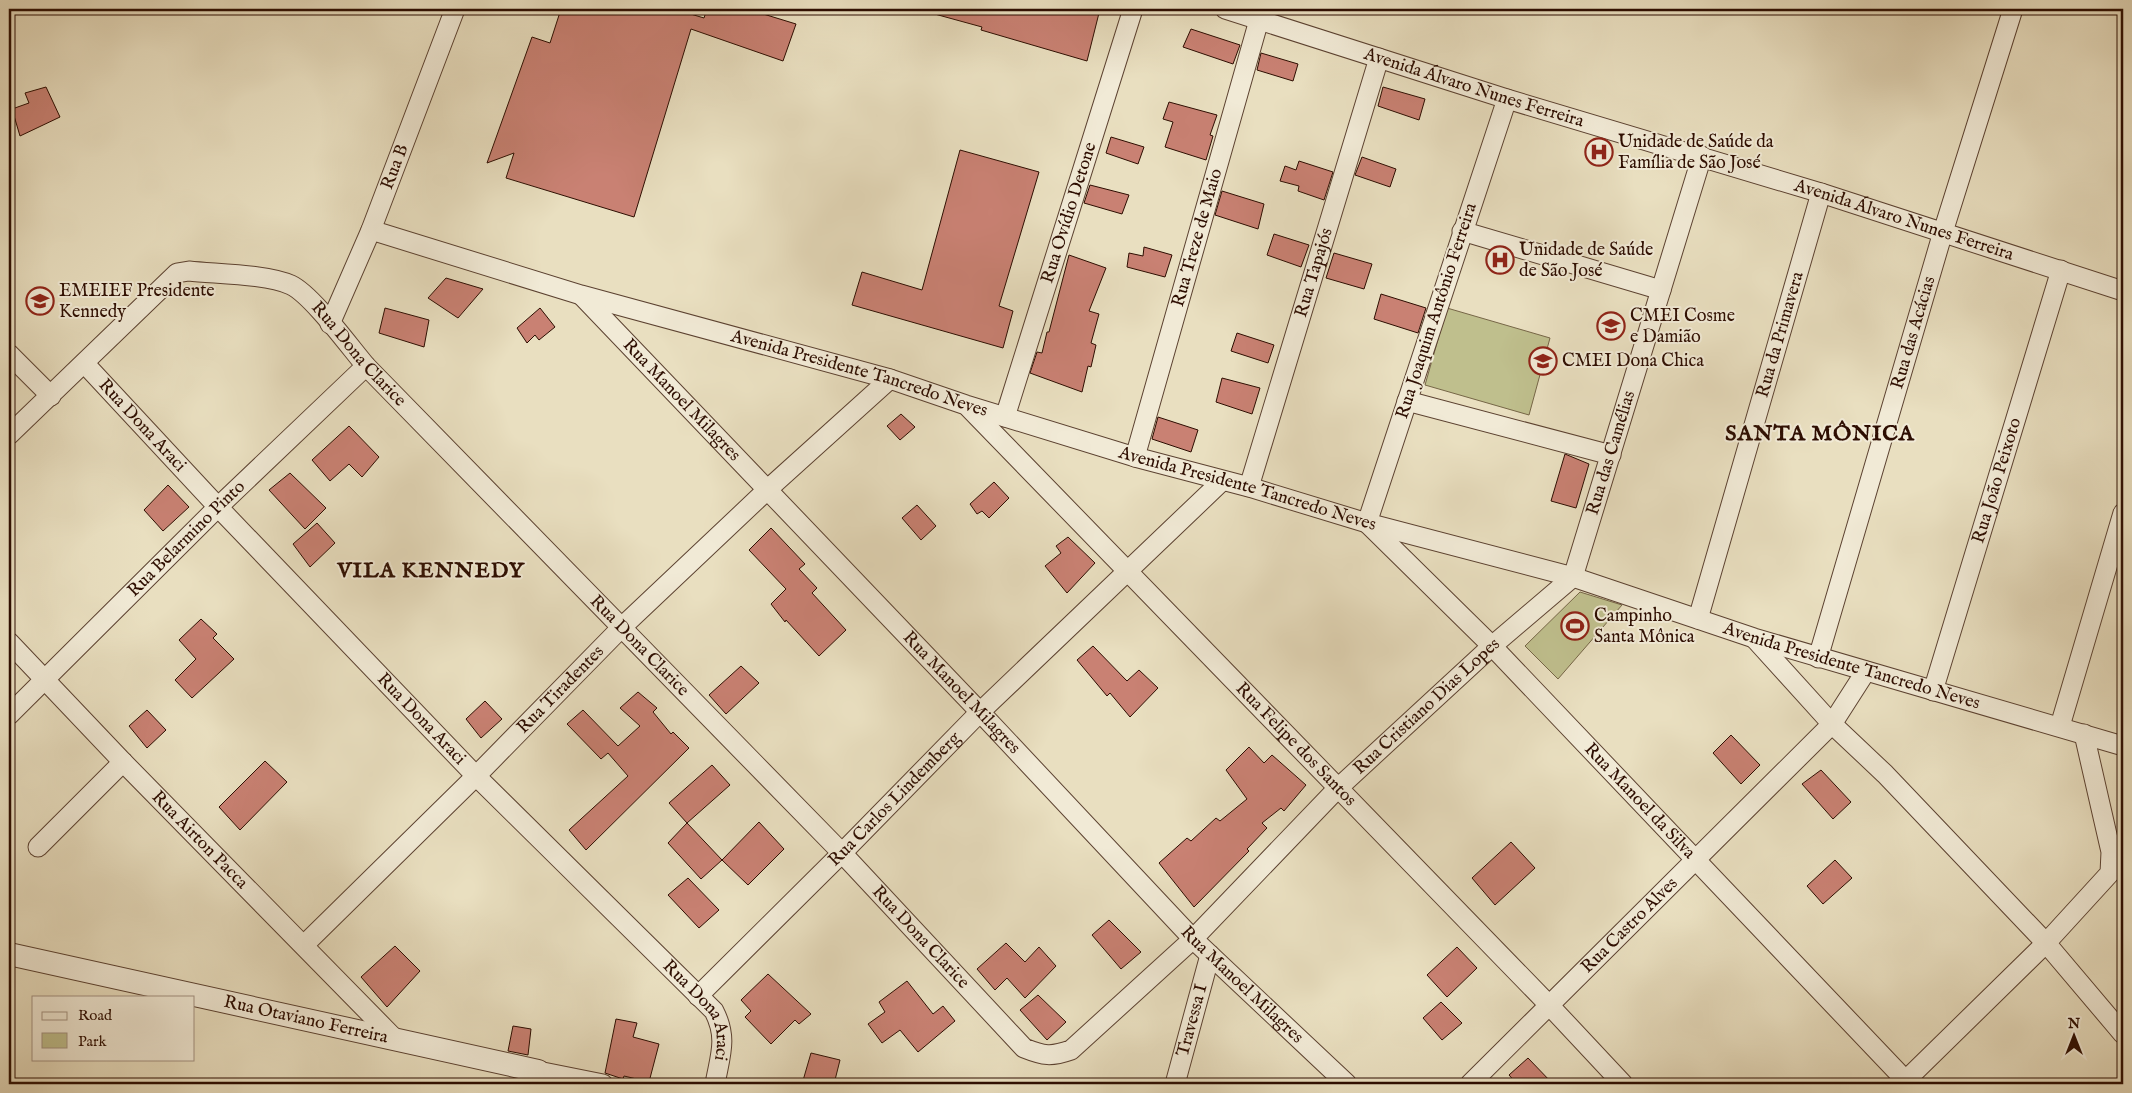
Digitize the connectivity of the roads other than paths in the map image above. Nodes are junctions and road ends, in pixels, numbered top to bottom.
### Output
1 (455, 9) edge
2 (1132, 9) edge
3 (1225, 9) edge
4 (2013, 9) edge
5 (1259, 20) junction
6 (1379, 58) junction
7 (1507, 99) junction
8 (1702, 156) junction
9 (1821, 192) junction
10 (371, 230) junction
11 (1462, 232) junction
12 (1943, 232) junction
13 (2061, 270) junction
14 (1661, 290) junction
15 (2123, 291) edge
16 (581, 295) junction
17 (330, 324) junction
18 (9, 354) edge
19 (85, 364) junction
20 (366, 366) junction
21 (890, 379) junction
22 (51, 396) junction
23 (1407, 401) junction
24 (966, 405) junction
25 (1005, 418) junction
26 (9, 435) edge
27 (1610, 455) junction
28 (1134, 457) junction
29 (1222, 481) junction
30 (1249, 487) junction
31 (767, 490) junction
32 (218, 507) junction
33 (2123, 513) edge
34 (1367, 523) junction
35 (1129, 572) junction
36 (1573, 577) junction
37 (1698, 619) junction
38 (622, 627) junction
39 (1754, 638) junction
40 (9, 642) edge
41 (1492, 646) junction
42 (1818, 658) junction
43 (1866, 672) junction
44 (44, 678) junction
45 (1933, 691) junction
46 (980, 712) junction
47 (9, 715) edge
48 (1832, 724) junction
49 (2060, 726) junction
50 (2084, 734) junction
51 (2123, 746) edge
52 (123, 762) junction
53 (476, 776) junction
54 (1337, 789) junction
55 (38, 847) dead end
56 (842, 853) junction
57 (1696, 861) junction
58 (1193, 939) junction
59 (2046, 943) junction
60 (304, 945) junction
61 (9, 954) edge
62 (1210, 955) junction
63 (698, 996) junction
64 (1550, 1006) junction
65 (2123, 1034) edge
66 (393, 1037) junction
67 (1071, 1050) joint
68 (541, 1078) edge
69 (1905, 1083) edge
70 (603, 1084) edge
71 (715, 1084) edge
72 (1175, 1084) edge
73 (1347, 1084) edge
74 (1470, 1084) edge
75 (1623, 1084) edge

1 - 10 street, Rua B
2 - 25 street, Rua Ovídio Detone
3 - 5 street, Avenida Álvaro Nunes Ferreira
4 - 12 street, Rua das Acácias
5 - 6 street, Avenida Álvaro Nunes Ferreira
5 - 28 street, Rua Treze de Maio
6 - 7 street, Avenida Álvaro Nunes Ferreira
6 - 30 street, Rua Tapajós
7 - 8 street, Avenida Álvaro Nunes Ferreira
7 - 11 street, Rua Joaquim Antônio Ferreira
8 - 9 street, Avenida Álvaro Nunes Ferreira
8 - 14 street, Rua das Camélias
9 - 12 street, Avenida Álvaro Nunes Ferreira
9 - 37 street, Rua da Primavera
10 - 16 street, Avenida Presidente Tancredo Neves
10 - 17 street, Rua B
11 - 14 street
11 - 23 street, Rua Joaquim Antônio Ferreira
12 - 13 street, Avenida Álvaro Nunes Ferreira
12 - 42 street, Rua das Acácias
13 - 15 street, Avenida Álvaro Nunes Ferreira
13 - 45 street, Rua João Peixoto
14 - 27 street, Rua das Camélias
16 - 21 street, Avenida Presidente Tancredo Neves
16 - 31 street, Rua Manoel Milagres
17 - 19 street, Rua Dona Clarice
17 - 20 street, Rua Dona Clarice
18 - 22 street
19 - 22 street
19 - 32 street, Rua Dona Araci
20 - 32 street, Rua Belarmino Pinto
20 - 38 street, Rua Dona Clarice
21 - 24 street, Avenida Presidente Tancredo Neves
21 - 31 street, Rua Tiradentes
22 - 26 street
23 - 27 street
23 - 34 street, Rua Joaquim Antônio Ferreira
24 - 25 street, Avenida Presidente Tancredo Neves
24 - 35 street, Rua Felipe dos Santos
25 - 28 street, Avenida Presidente Tancredo Neves
27 - 36 street, Rua das Camélias
28 - 29 street, Avenida Presidente Tancredo Neves
29 - 30 street, Avenida Presidente Tancredo Neves
29 - 35 street, Rua Carlos Lindemberg
30 - 34 street, Avenida Presidente Tancredo Neves
31 - 38 street, Rua Tiradentes
31 - 46 street, Rua Manoel Milagres
32 - 44 street, Rua Belarmino Pinto
32 - 53 street, Rua Dona Araci
33 - 49 street
34 - 36 street, Avenida Presidente Tancredo Neves
34 - 41 street, Rua Manoel da Silva
35 - 46 street, Rua Carlos Lindemberg
35 - 54 street, Rua Felipe dos Santos
36 - 37 street, Avenida Presidente Tancredo Neves
36 - 41 street, Rua Cristiano Dias Lopes
37 - 39 street, Avenida Presidente Tancredo Neves
38 - 53 street, Rua Tiradentes
38 - 56 street, Rua Dona Clarice
39 - 42 street, Avenida Presidente Tancredo Neves
39 - 48 street
40 - 44 street, Rua Airton Pacca
41 - 54 street, Rua Cristiano Dias Lopes
41 - 57 street, Rua Manoel da Silva
42 - 43 street, Avenida Presidente Tancredo Neves
43 - 45 street, Avenida Presidente Tancredo Neves
43 - 48 street, Rua Castro Alves
44 - 47 street, Rua Belarmino Pinto
44 - 52 street, Rua Airton Pacca
45 - 49 street, Avenida Presidente Tancredo Neves
46 - 56 street, Rua Carlos Lindemberg
46 - 58 street, Rua Manoel Milagres
48 - 57 street, Rua Castro Alves
48 - 59 street
49 - 50 street, Avenida Presidente Tancredo Neves
50 - 51 street, Avenida Presidente Tancredo Neves
50 - 59 street
52 - 55 street
52 - 60 street, Rua Airton Pacca
53 - 60 street, Rua Tiradentes
53 - 63 street, Rua Dona Araci
54 - 58 street, Rua Cristiano Dias Lopes
54 - 64 street, Rua Felipe dos Santos
56 - 63 street, Rua Carlos Lindemberg
56 - 67 street, Rua Dona Clarice
57 - 64 street, Rua Castro Alves
57 - 69 street, Rua Manoel da Silva
58 - 62 street, Rua Manoel Milagres
58 - 67 street, Rua Cristiano Dias Lopes
59 - 65 street
59 - 69 street
60 - 66 street, Rua Airton Pacca
61 - 66 street, Rua Otaviano Ferreira
62 - 72 street, Travessa I
62 - 73 street, Rua Manoel Milagres
63 - 71 street, Rua Dona Araci
64 - 74 street, Rua Castro Alves
64 - 75 street, Rua Felipe dos Santos
66 - 68 street, Rua Otaviano Ferreira
68 - 70 street, Rua Otaviano Ferreira

